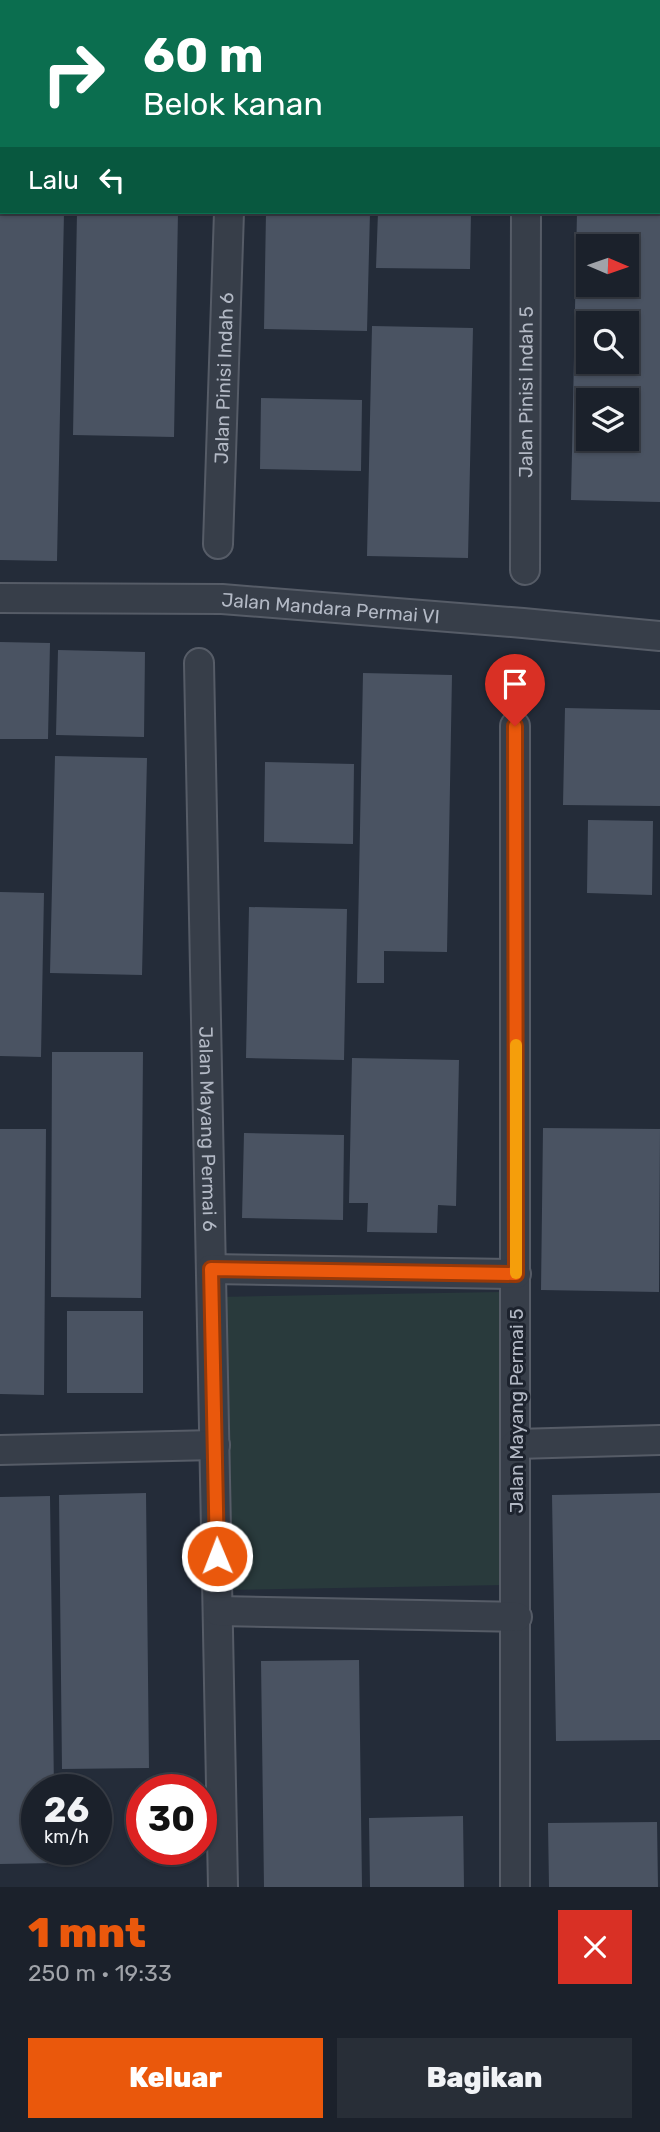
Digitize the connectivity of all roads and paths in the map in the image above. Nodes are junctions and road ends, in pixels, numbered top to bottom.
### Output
1 (229, 214) edge
2 (526, 214) edge
3 (218, 544) dead end
4 (525, 570) dead end
5 (0, 598) edge
6 (660, 636) edge
7 (199, 663) dead end
8 (515, 726) dead end
9 (211, 1269) junction
10 (516, 1274) junction
11 (660, 1440) edge
12 (516, 1444) junction
13 (215, 1445) junction
14 (0, 1450) edge
15 (218, 1611) junction
16 (517, 1617) junction
17 (223, 1887) edge
18 (515, 1887) edge

1 - 3 street, Jalan Pinisi Indah 6
2 - 4 street, Jalan Pinisi Indah 5
5 - 6 street, Jalan Mandara Permai VI
7 - 9 street, Jalan Mayang Permai 6
8 - 10 street, Jalan Mayang Permai 5
9 - 10 street
9 - 13 street, Jalan Mayang Permai 6
10 - 12 street, Jalan Mayang Permai 5
11 - 12 street
12 - 16 street, Jalan Mayang Permai 5
13 - 14 street
13 - 15 street, Jalan Mayang Permai 6
15 - 16 street
15 - 17 street, Jalan Mayang Permai 6
16 - 18 street, Jalan Mayang Permai 5

